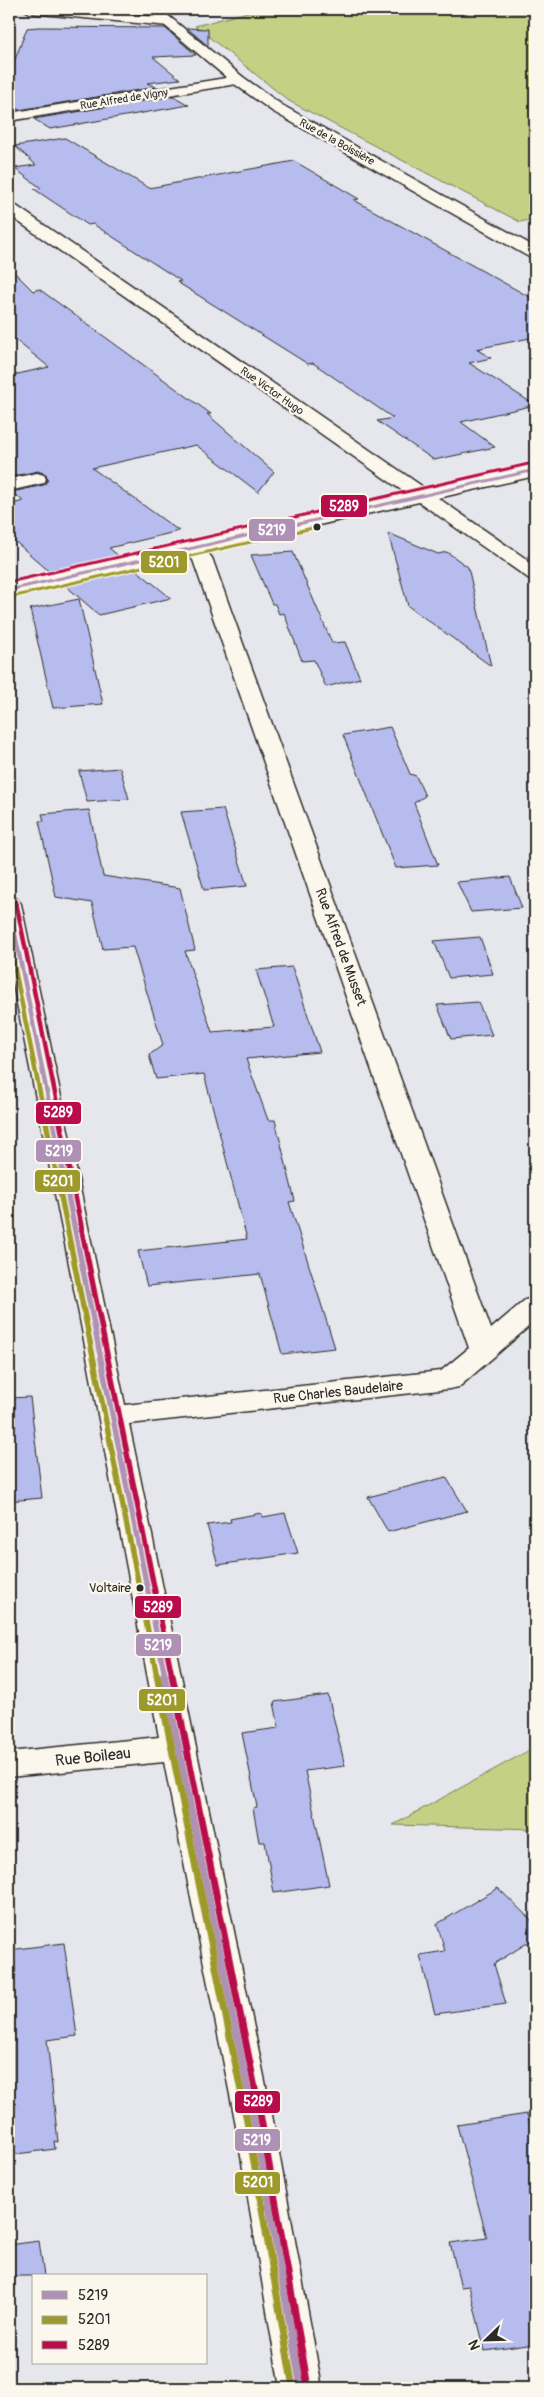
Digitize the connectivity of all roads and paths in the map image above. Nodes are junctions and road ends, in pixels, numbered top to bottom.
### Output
1 (30, 9) edge
2 (152, 9) edge
3 (169, 22) junction
4 (238, 80) junction
5 (9, 117) edge
6 (9, 208) edge
7 (535, 254) edge
8 (535, 470) edge
9 (37, 479) dead end
10 (9, 485) edge
11 (424, 496) junction
12 (192, 548) junction
13 (535, 574) edge
14 (9, 590) edge
15 (9, 904) edge
16 (535, 1306) edge
17 (484, 1350) junction
18 (113, 1416) junction
19 (178, 1748) junction
20 (9, 1765) edge
21 (301, 2388) edge

1 - 3 street
2 - 3 street, Rue de la Boissière
3 - 4 street, Rue de la Boissière
4 - 5 street, Rue Alfred de Vigny
4 - 7 street, Rue de la Boissière
6 - 11 street, Rue Victor Hugo
8 - 11 street
9 - 10 street
11 - 12 street
11 - 13 street, Rue Victor Hugo
12 - 14 street
12 - 17 street, Rue Alfred de Musset
15 - 18 street
16 - 17 street, Rue Charles Baudelaire
17 - 18 street, Rue Charles Baudelaire
18 - 19 street
19 - 20 street, Rue Boileau
19 - 21 street

